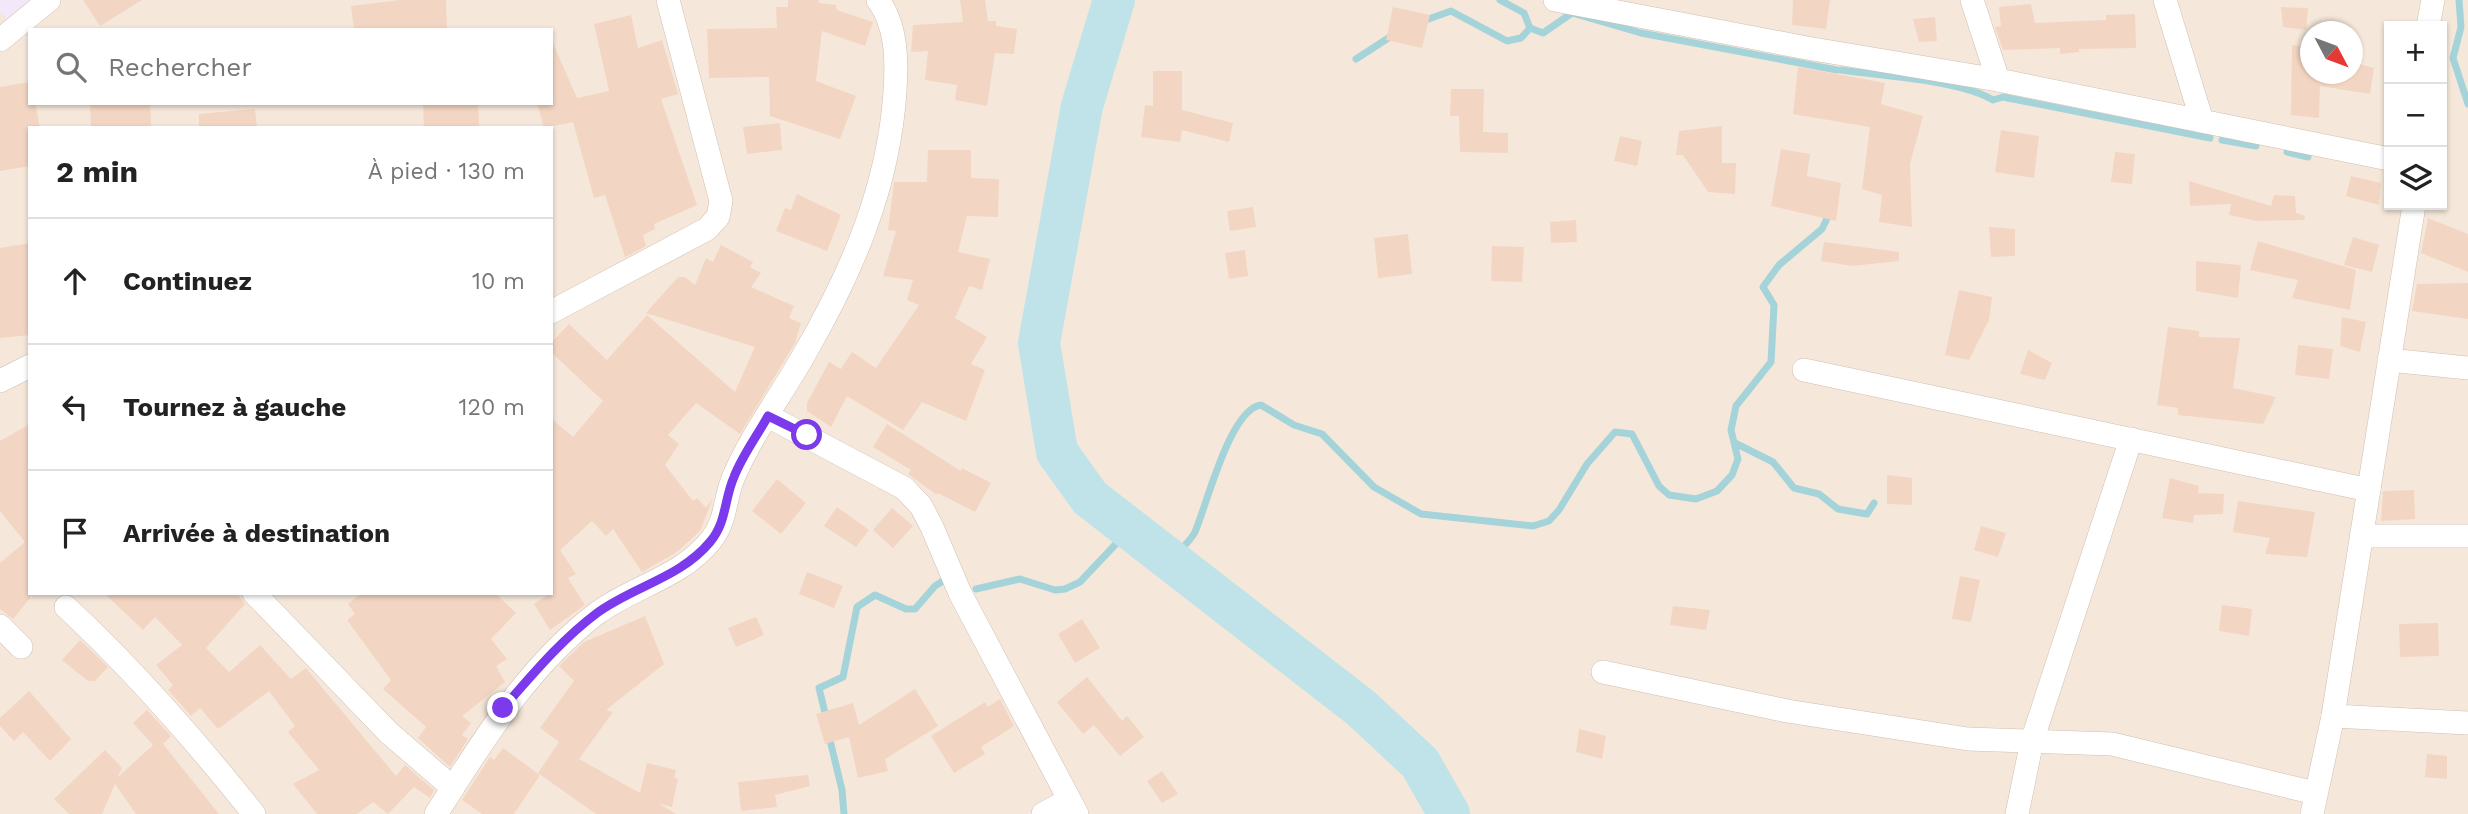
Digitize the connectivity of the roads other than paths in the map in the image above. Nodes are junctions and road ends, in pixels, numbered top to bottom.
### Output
1 (49, 0) edge
2 (668, 0) edge
3 (878, 0) edge
4 (1555, 0) edge
5 (1972, 0) edge
6 (2165, 0) edge
7 (2432, 0) edge
8 (2429, 21) edge
9 (0, 40) edge
10 (1998, 80) junction
11 (2202, 121) junction
12 (2384, 158) edge
13 (2413, 210) edge
14 (553, 311) edge
15 (2389, 360) junction
16 (28, 367) edge
17 (2468, 368) edge
18 (1804, 370) dead end
19 (0, 381) edge
20 (768, 416) junction
21 (2130, 439) junction
22 (2369, 490) junction
23 (2362, 536) junction
24 (2468, 537) edge
25 (256, 595) edge
26 (66, 607) dead end
27 (0, 626) edge
28 (21, 647) dead end
29 (1603, 672) dead end
30 (2333, 716) junction
31 (2468, 723) edge
32 (2032, 741) junction
33 (453, 788) junction
34 (2314, 803) edge
35 (1073, 807) edge
36 (254, 814) edge
37 (436, 814) edge
38 (1043, 814) edge
39 (2017, 814) edge

1 - 9 street
2 - 14 street
3 - 20 street
4 - 10 street
5 - 10 street
6 - 11 street
7 - 8 street
10 - 11 street
11 - 12 street
13 - 15 street
15 - 17 street
15 - 22 street
16 - 19 street
18 - 21 street
20 - 33 street
20 - 35 street
21 - 22 street
21 - 32 street
22 - 23 street
23 - 24 street
23 - 30 street
25 - 33 street
26 - 36 street
27 - 28 street
29 - 32 street
30 - 31 street
30 - 34 street
32 - 34 street
32 - 39 street
33 - 37 street
35 - 38 street

